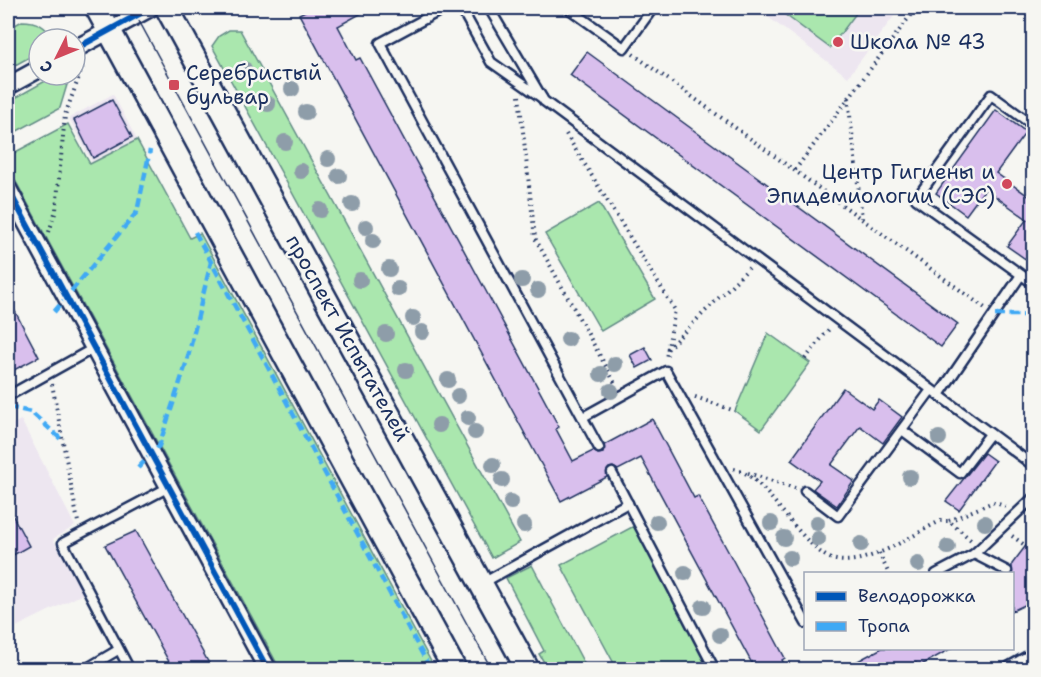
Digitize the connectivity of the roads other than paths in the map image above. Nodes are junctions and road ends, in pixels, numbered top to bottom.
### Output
1 (97, 8) edge
2 (150, 8) edge
3 (167, 8) edge
4 (445, 8) edge
5 (460, 8) edge
6 (489, 8) edge
7 (568, 8) edge
8 (653, 8) edge
9 (1026, 8) edge
10 (1034, 13) edge
11 (109, 30) junction
12 (87, 42) edge
13 (27, 76) edge
14 (8, 86) edge
15 (544, 100) junction
16 (1034, 126) edge
17 (8, 189) edge
18 (1021, 275) junction
19 (1034, 284) edge
20 (94, 348) junction
21 (935, 393) junction
22 (8, 396) edge
23 (583, 417) junction
24 (902, 430) junction
25 (990, 434) junction
26 (599, 448) dead end
27 (1034, 466) edge
28 (612, 473) dead end
29 (169, 487) junction
30 (805, 491) road end
31 (1034, 497) edge
32 (628, 504) junction
33 (974, 554) junction
34 (1007, 571) dead end
35 (938, 572) edge
36 (481, 584) junction
37 (804, 618) edge
38 (118, 650) junction
39 (1034, 657) edge
40 (84, 669) edge
41 (130, 669) edge
42 (268, 669) edge
43 (455, 669) edge
44 (528, 669) edge
45 (715, 669) edge
46 (1011, 669) edge

1 - 11 main road
2 - 11 street
3 - 36 main road, проспект Испытателей
4 - 23 lane
5 - 15 lane
6 - 15 lane
7 - 8 lane
9 - 10 lane
11 - 12 street
11 - 43 main road
13 - 14 street
15 - 21 lane
16 - 18 lane
17 - 20 street
18 - 19 lane
18 - 21 lane
20 - 22 lane
20 - 29 street
21 - 24 lane
21 - 25 lane
23 - 26 lane
23 - 37 lane
24 - 25 lane
24 - 30 lane
25 - 27 lane
28 - 32 lane
29 - 38 lane
29 - 42 street
31 - 33 lane
32 - 36 lane
32 - 45 lane
33 - 34 lane
33 - 35 lane
36 - 44 main road, проспект Испытателей
38 - 40 lane
38 - 41 lane
39 - 46 street

